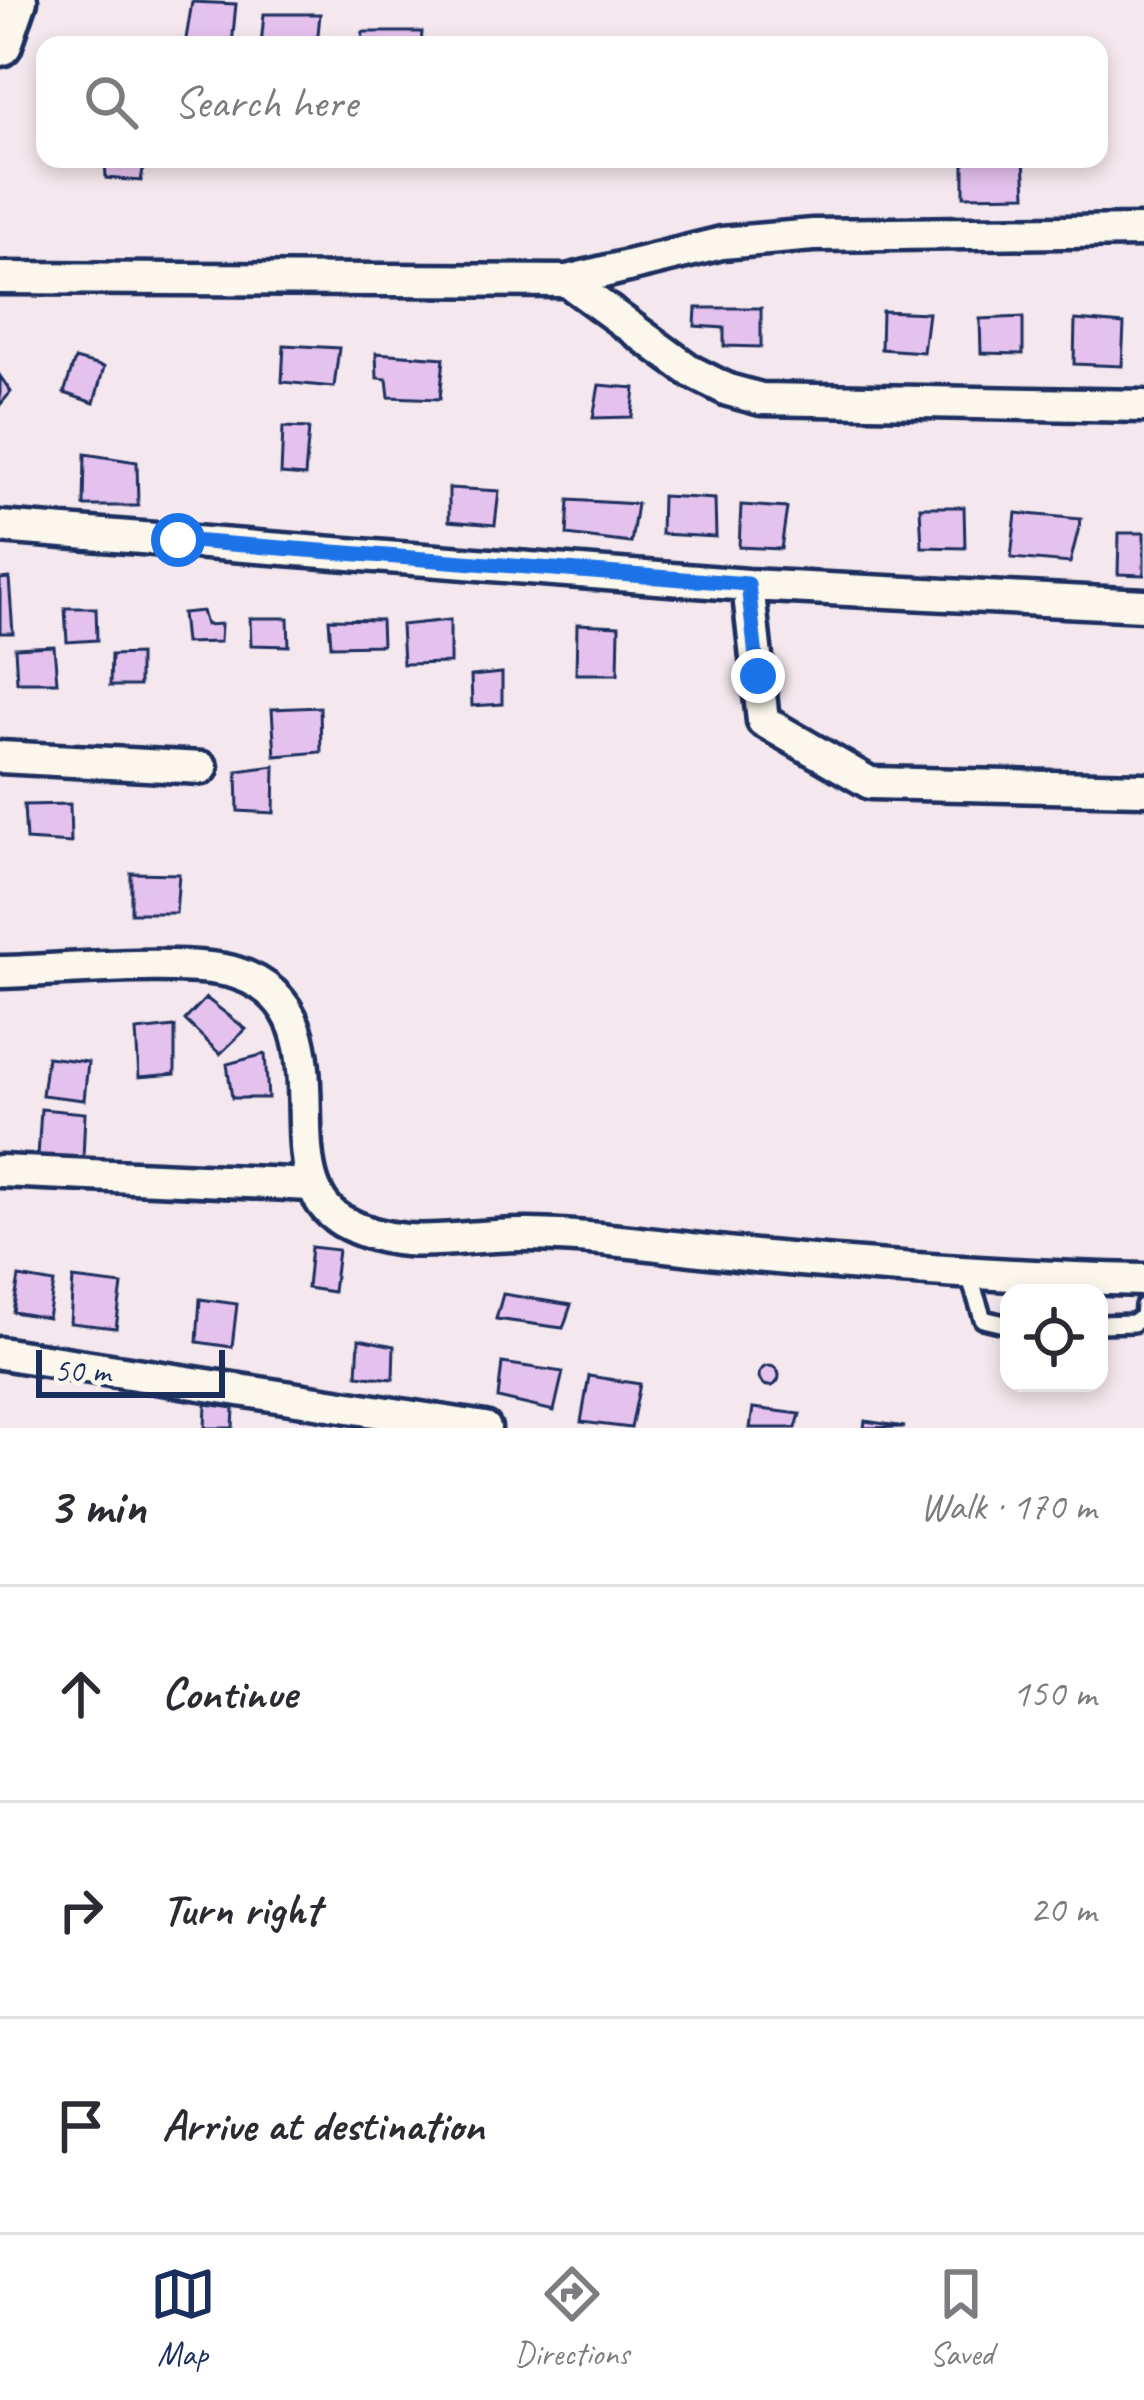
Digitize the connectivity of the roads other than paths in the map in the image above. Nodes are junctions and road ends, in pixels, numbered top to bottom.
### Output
1 (15, 0) edge
2 (0, 44) edge
3 (1144, 231) edge
4 (0, 278) edge
5 (567, 280) junction
6 (1144, 406) edge
7 (0, 527) edge
8 (748, 584) junction
9 (1144, 605) edge
10 (0, 757) edge
11 (202, 768) dead end
12 (1144, 789) edge
13 (0, 973) edge
14 (0, 1171) edge
15 (310, 1185) junction
16 (969, 1275) junction
17 (1144, 1280) edge
18 (1144, 1306) edge
19 (1000, 1323) edge
20 (1108, 1324) edge
21 (0, 1353) edge
22 (485, 1428) edge

1 - 2 street
3 - 5 street
4 - 5 street
5 - 6 street
7 - 8 street
8 - 9 street
8 - 12 street
10 - 11 street
13 - 15 street
14 - 15 street
15 - 16 street
16 - 17 street
16 - 19 lane
18 - 20 lane
21 - 22 street

